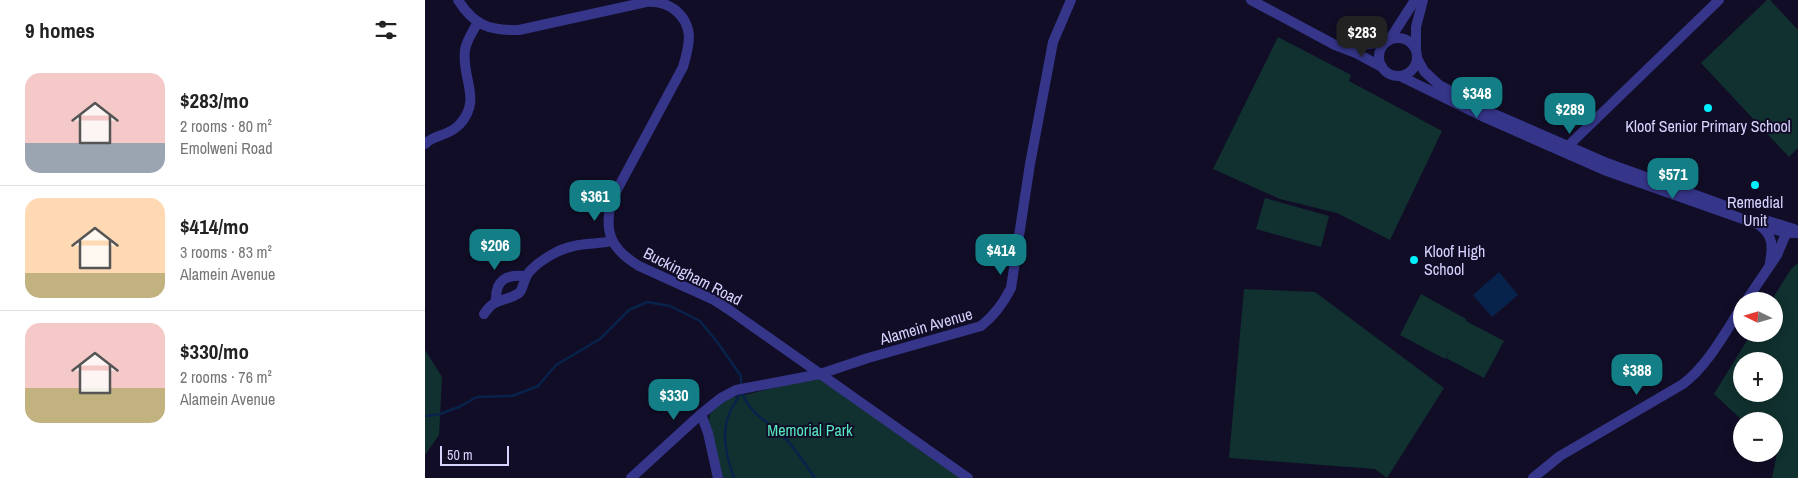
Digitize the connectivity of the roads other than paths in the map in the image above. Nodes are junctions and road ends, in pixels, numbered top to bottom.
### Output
1 (458, 0) edge
2 (1071, 0) edge
3 (1251, 0) edge
4 (1415, 0) edge
5 (1423, 0) edge
6 (1719, 0) edge
7 (478, 22) junction
8 (1388, 40) junction
9 (1335, 45) junction
10 (1416, 53) junction
11 (1382, 67) junction
12 (1400, 76) junction
13 (1588, 127) junction
14 (425, 144) edge
15 (1568, 146) junction
16 (1580, 152) junction
17 (1760, 226) junction
18 (1793, 231) edge
19 (612, 241) junction
20 (1769, 265) junction
21 (526, 276) junction
22 (1752, 292) edge
23 (496, 301) junction
24 (484, 314) dead end
25 (1733, 320) edge
26 (820, 374) junction
27 (701, 414) junction
28 (631, 478) edge
29 (718, 478) edge
30 (969, 478) edge
31 (1533, 478) edge

1 - 7 street, Buckingham Road
2 - 26 street, Alamein Avenue
3 - 9 street
4 - 8 street
5 - 10 street
6 - 13 street
7 - 14 street
7 - 19 street, Buckingham Road
8 - 9 street
8 - 10 street
8 - 11 street
9 - 11 street
10 - 12 street
10 - 15 street
11 - 12 street
12 - 17 street
13 - 15 street
13 - 16 street
15 - 16 street
16 - 18 street
17 - 18 street
17 - 20 street
18 - 20 street
19 - 21 street
19 - 26 street, Buckingham Road
20 - 22 street
21 - 23 street
21 - 23 street
23 - 24 street
25 - 31 street
26 - 27 street, Alamein Avenue
26 - 30 street, Buckingham Road
27 - 28 street, Alamein Avenue
27 - 29 street

